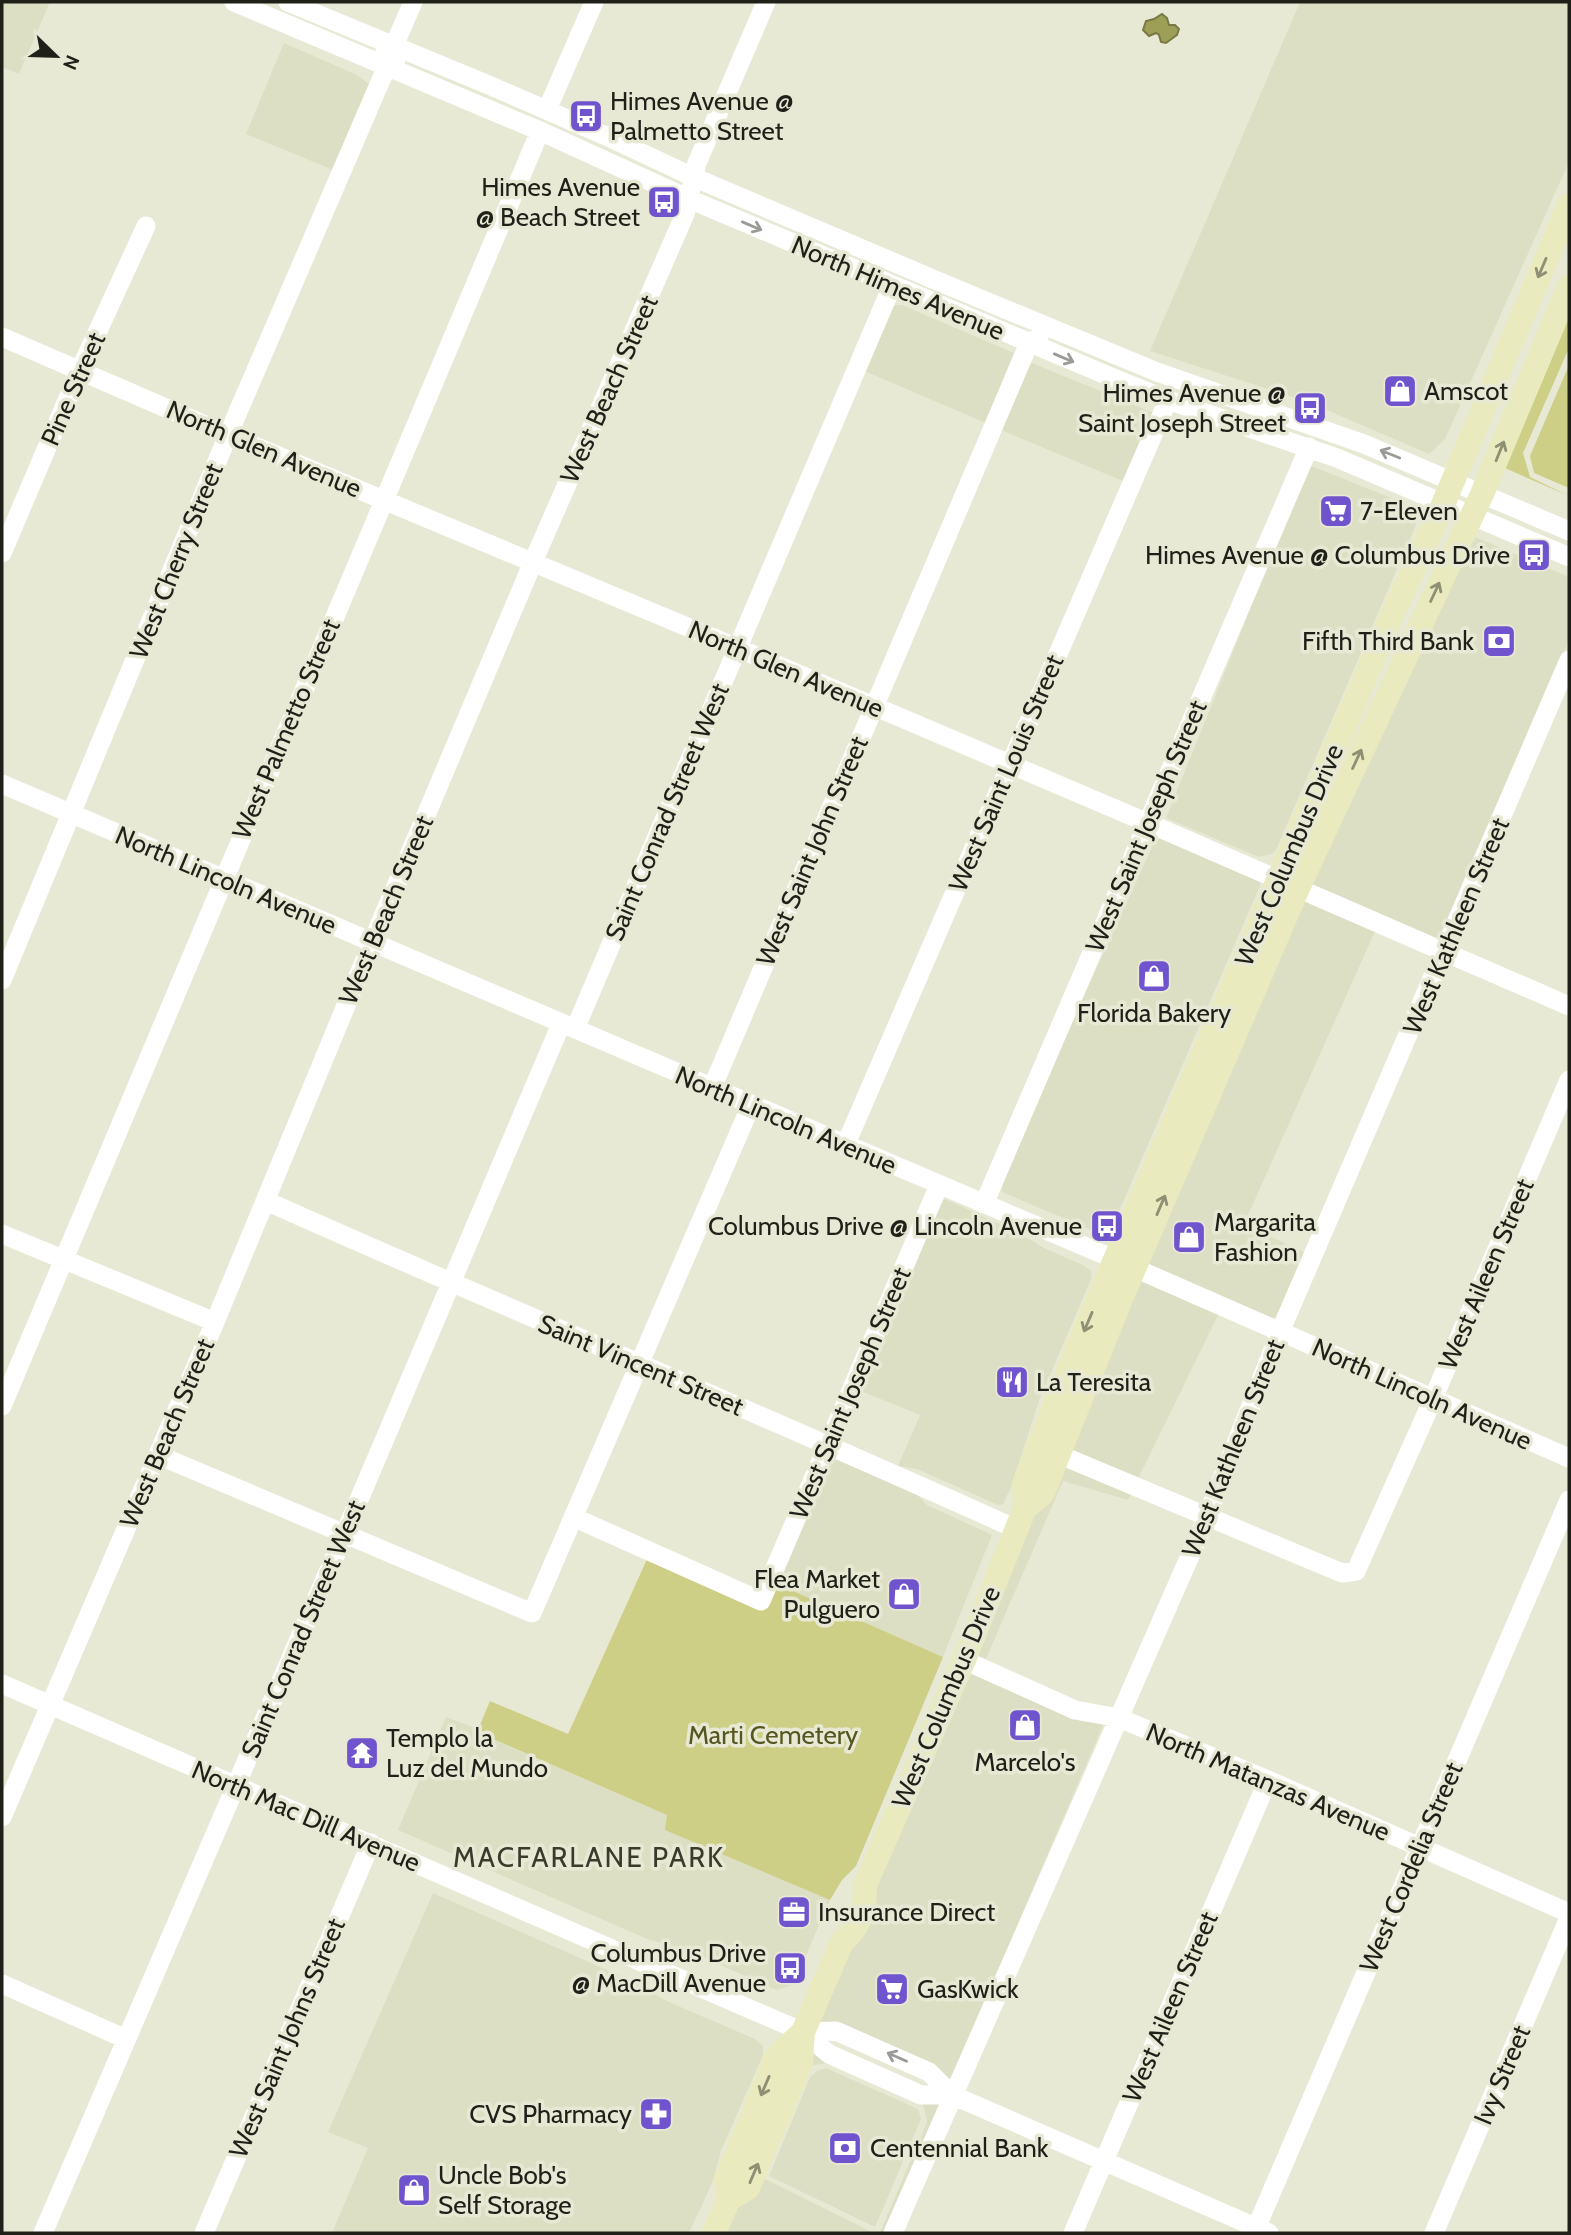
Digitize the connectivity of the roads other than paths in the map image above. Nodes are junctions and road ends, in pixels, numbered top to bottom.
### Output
1 (234, 2) edge
2 (288, 2) edge
3 (413, 2) edge
4 (594, 2) edge
5 (766, 2) edge
6 (312, 6) edge
7 (316, 36) junction
8 (394, 46) junction
9 (387, 66) junction
10 (542, 108) junction
11 (540, 131) junction
12 (693, 177) junction
13 (689, 199) junction
14 (1569, 205) edge
15 (146, 226) dead end
16 (892, 286) junction
17 (1569, 288) edge
18 (933, 303) junction
19 (1035, 321) junction
20 (2, 337) edge
21 (1029, 343) junction
22 (80, 370) junction
23 (1157, 372) junction
24 (1168, 400) junction
25 (228, 435) junction
26 (1309, 447) junction
27 (1448, 491) junction
28 (382, 500) junction
29 (1477, 504) junction
30 (1569, 531) edge
31 (2, 553) edge
32 (1569, 557) edge
33 (534, 562) junction
34 (736, 647) junction
35 (1569, 660) edge
36 (873, 706) junction
37 (1010, 765) junction
38 (2, 784) edge
39 (71, 814) junction
40 (1148, 823) junction
41 (223, 878) junction
42 (1288, 883) junction
43 (372, 942) junction
44 (1445, 952) junction
45 (2, 980) edge
46 (1569, 1006) edge
47 (568, 1027) junction
48 (1569, 1080) edge
49 (712, 1088) junction
50 (751, 1105) junction
51 (845, 1146) junction
52 (939, 1185) junction
53 (266, 1201) junction
54 (984, 1204) junction
55 (2, 1234) edge
56 (64, 1260) junction
57 (1124, 1264) junction
58 (451, 1283) junction
59 (215, 1322) junction
60 (1280, 1332) junction
61 (639, 1364) junction
62 (1433, 1399) junction
63 (2, 1406) edge
64 (828, 1444) junction
65 (1049, 1450) junction
66 (158, 1455) junction
67 (1569, 1458) edge
68 (1569, 1500) edge
69 (573, 1517) junction
70 (1207, 1517) junction
71 (1021, 1518) junction
72 (344, 1535) junction
73 (964, 1660) junction
74 (2, 1684) edge
75 (51, 1705) junction
76 (1119, 1718) junction
77 (1268, 1780) junction
78 (236, 1785) junction
79 (2, 1817) edge
80 (371, 1843) junction
81 (1420, 1847) junction
82 (1569, 1915) edge
83 (2, 1984) edge
84 (803, 2032) junction
85 (125, 2039) junction
86 (952, 2095) junction
87 (1104, 2161) junction
88 (1260, 2231) edge
89 (43, 2233) edge
90 (204, 2233) edge
91 (714, 2233) edge
92 (893, 2233) edge
93 (1073, 2233) edge
94 (1434, 2233) edge

1 - 7 street, North Himes Avenue
2 - 6 street, North Himes Avenue
3 - 8 street
4 - 10 street
5 - 12 street, West Beach Street
6 - 8 street, North Himes Avenue
7 - 8 street
7 - 9 street, North Himes Avenue
8 - 10 street, North Himes Avenue
9 - 10 street
9 - 11 street, North Himes Avenue
9 - 25 street, West Cherry Street
10 - 12 street, North Himes Avenue
11 - 13 street, North Himes Avenue
11 - 28 street, West Palmetto Street
12 - 13 street, West Beach Street
12 - 19 street, North Himes Avenue
13 -> 16 street, North Himes Avenue
13 - 33 street, West Beach Street
14 -> 27 main road, West Columbus Drive
15 - 22 street, Pine Street
16 - 18 street, North Himes Avenue
16 - 34 street, Saint Conrad Street West
29 -> 17 main road, West Columbus Drive
18 - 19 street
18 - 21 street, North Himes Avenue
19 - 23 street, North Himes Avenue
20 - 22 street, North Glen Avenue
21 - 23 street
21 -> 24 street, North Himes Avenue
21 - 36 street, West Saint John Street
22 - 25 street, North Glen Avenue
22 - 31 street, Pine Street
27 -> 23 street, North Himes Avenue
24 - 26 street, North Himes Avenue
24 - 37 street, West Saint Louis Street
25 - 28 street, North Glen Avenue
25 - 39 street, West Cherry Street
26 - 27 street, North Himes Avenue
26 - 40 street, West Saint Joseph Street
27 - 29 street, North Himes Avenue
27 - 42 main road, West Columbus Drive
28 - 33 street, North Glen Avenue
28 - 41 street, West Palmetto Street
29 - 30 street, North Himes Avenue
29 - 32 street, North Himes Avenue
42 -> 29 main road, West Columbus Drive
33 - 34 street, North Glen Avenue
33 - 43 street, West Beach Street
34 - 36 street, North Glen Avenue
34 - 47 street, Saint Conrad Street West
35 - 44 street, West Kathleen Street
36 - 37 street, North Glen Avenue
36 - 49 street, West Saint John Street
37 - 40 street, North Glen Avenue
37 - 51 street, West Saint Louis Street
38 - 39 street, North Lincoln Avenue
39 - 41 street, North Lincoln Avenue
39 - 45 street, West Cherry Street
40 - 42 street, North Glen Avenue
40 - 54 street, West Saint Joseph Street
41 - 43 street, North Lincoln Avenue
41 - 56 street, West Palmetto Street
42 - 44 street, North Glen Avenue
42 - 57 main road, West Columbus Drive
43 - 47 street, North Lincoln Avenue
43 - 53 street, West Beach Street
44 - 46 street, North Glen Avenue
44 - 60 street, West Kathleen Street
47 - 49 street, North Lincoln Avenue
47 - 58 street, Saint Conrad Street West
48 - 62 street, West Aileen Street
49 - 50 street, North Lincoln Avenue
50 - 51 street, North Lincoln Avenue
50 - 61 street
51 - 52 street, North Lincoln Avenue
52 - 54 street, North Lincoln Avenue
52 - 64 street, West Saint Joseph Street
53 - 58 street, Saint Vincent Street
53 - 59 street, West Beach Street
54 - 57 street, North Lincoln Avenue
55 - 56 street
56 - 59 street
56 - 63 street, West Palmetto Street
57 - 60 street, North Lincoln Avenue
57 - 65 main road, West Columbus Drive
58 - 61 street, Saint Vincent Street
58 - 72 street, Saint Conrad Street West
59 - 66 street, West Beach Street
60 - 62 street, North Lincoln Avenue
60 - 70 street, West Kathleen Street
61 - 64 street, Saint Vincent Street
61 - 69 street
62 - 67 street, North Lincoln Avenue
62 - 70 street, West Aileen Street
64 - 69 street, West Saint Joseph Street
64 - 71 street, Saint Vincent Street
65 - 70 street
65 - 71 main road, West Columbus Drive
66 - 72 street
66 - 75 street, West Beach Street
68 - 81 street, West Cordelia Street
69 - 72 street
70 - 76 street, West Kathleen Street
71 - 73 main road, West Columbus Drive
72 - 78 street, Saint Conrad Street West
73 - 76 street, North Matanzas Avenue
73 - 84 main road, West Columbus Drive
74 - 75 street, North Mac Dill Avenue
75 - 78 street, North Mac Dill Avenue
75 - 79 street, West Beach Street
76 - 77 street, North Matanzas Avenue
76 - 86 street, West Kathleen Street
77 - 81 street, North Matanzas Avenue
77 - 87 street, West Aileen Street
78 - 80 street, North Mac Dill Avenue
78 - 85 street, Saint Conrad Street West
80 - 84 street, North Mac Dill Avenue
80 - 90 street, West Saint Johns Street
81 - 82 street, North Matanzas Avenue
81 - 88 street, West Cordelia Street
82 - 94 street, Ivy Street
83 - 85 street
84 - 86 street, North Mac Dill Avenue
84 - 91 main road, West Columbus Drive
85 - 89 street, Saint Conrad Street West
86 - 87 street, North Mac Dill Avenue
86 - 92 street, West Kathleen Street
87 - 88 street, North Mac Dill Avenue
87 - 93 street, West Aileen Street

